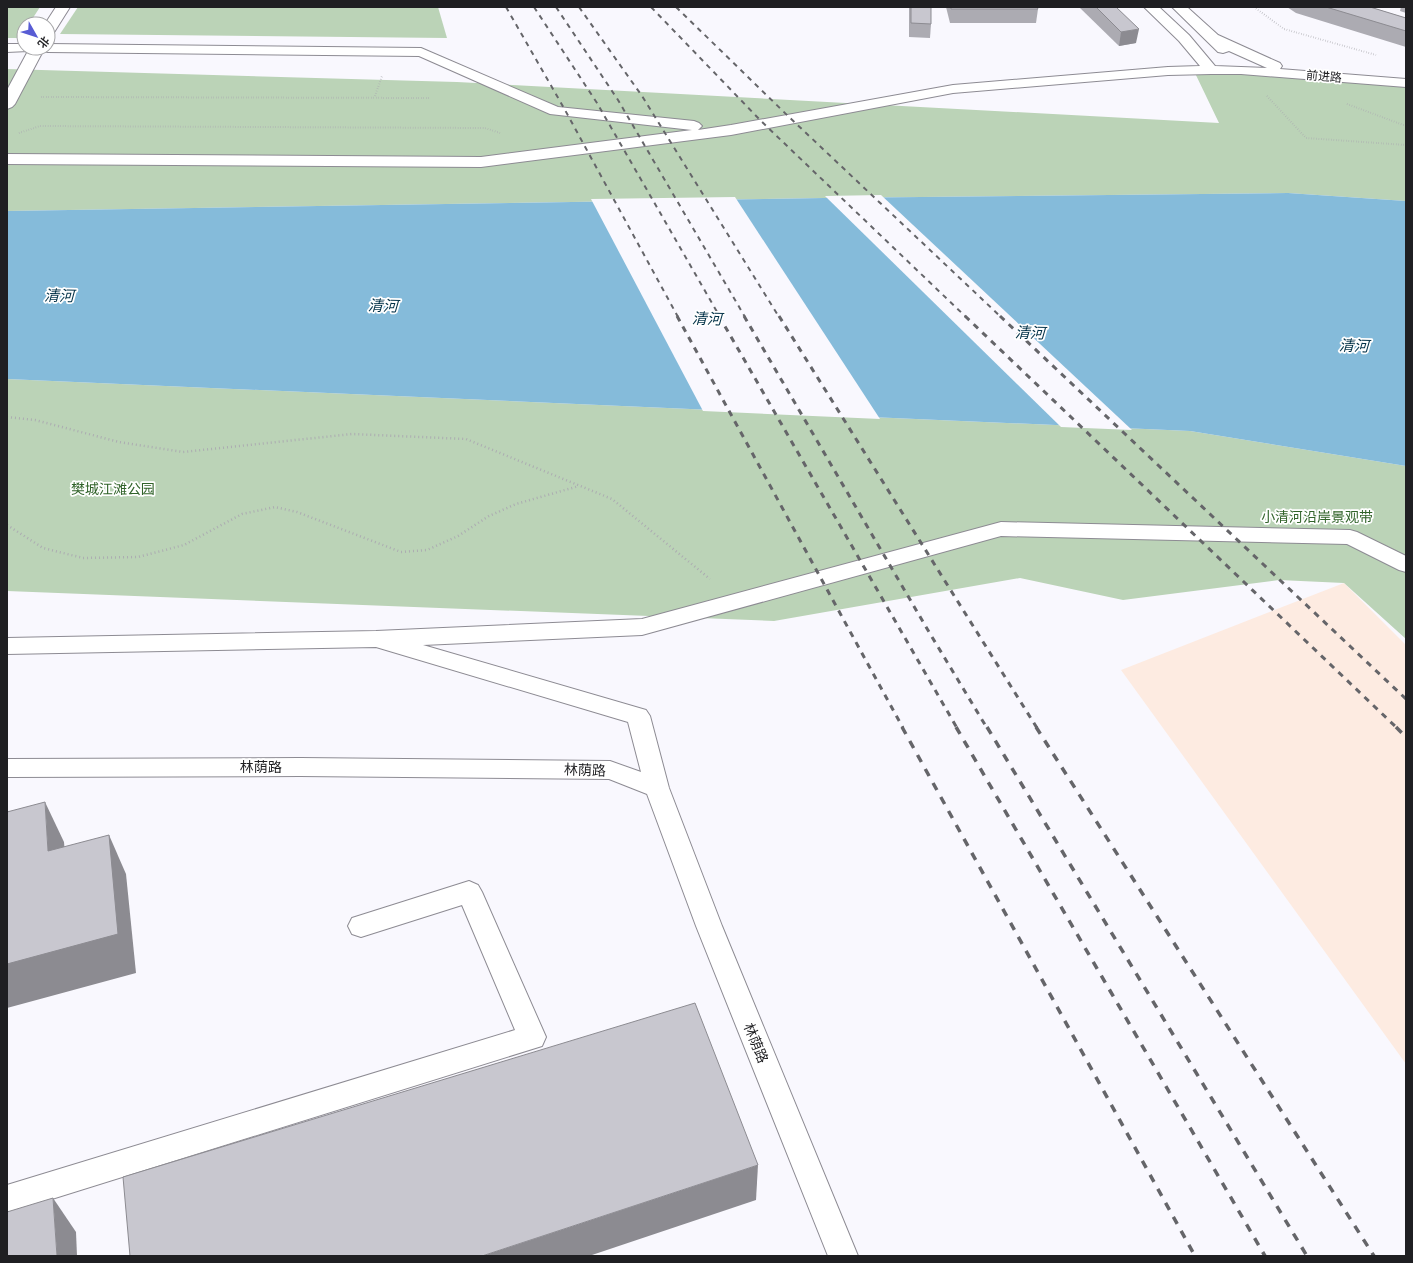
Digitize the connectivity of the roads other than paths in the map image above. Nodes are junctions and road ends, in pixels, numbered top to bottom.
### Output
1 (63, 7) edge
2 (1151, 7) edge
3 (1179, 7) edge
4 (56, 18) edge
5 (1184, 38) junction
6 (1213, 38) junction
7 (56, 48) edge
8 (33, 56) edge
9 (1211, 70) junction
10 (1241, 70) junction
11 (1168, 72) junction
12 (1325, 76) junction
13 (1406, 83) edge
14 (9, 101) edge
15 (731, 130) junction
16 (7, 159) edge
17 (1406, 565) edge
18 (376, 640) junction
19 (7, 646) edge
20 (7, 768) edge
21 (657, 788) junction
22 (361, 926) dead end
23 (7, 1199) edge
24 (843, 1256) edge

1 - 4 street
2 - 5 street
3 - 6 street
5 - 9 street
5 - 11 street
6 - 10 street
6 - 12 street
7 - 15 street
8 - 14 street
9 - 10 street, 前进路
9 - 11 street, 前进路
10 - 12 street, 前进路
11 - 15 street, 前进路
12 - 13 street, 前进路
15 - 16 street
17 - 18 street
18 - 19 street
18 - 21 street
20 - 21 street, 林荫路
21 - 24 street, 林荫路
22 - 23 street

